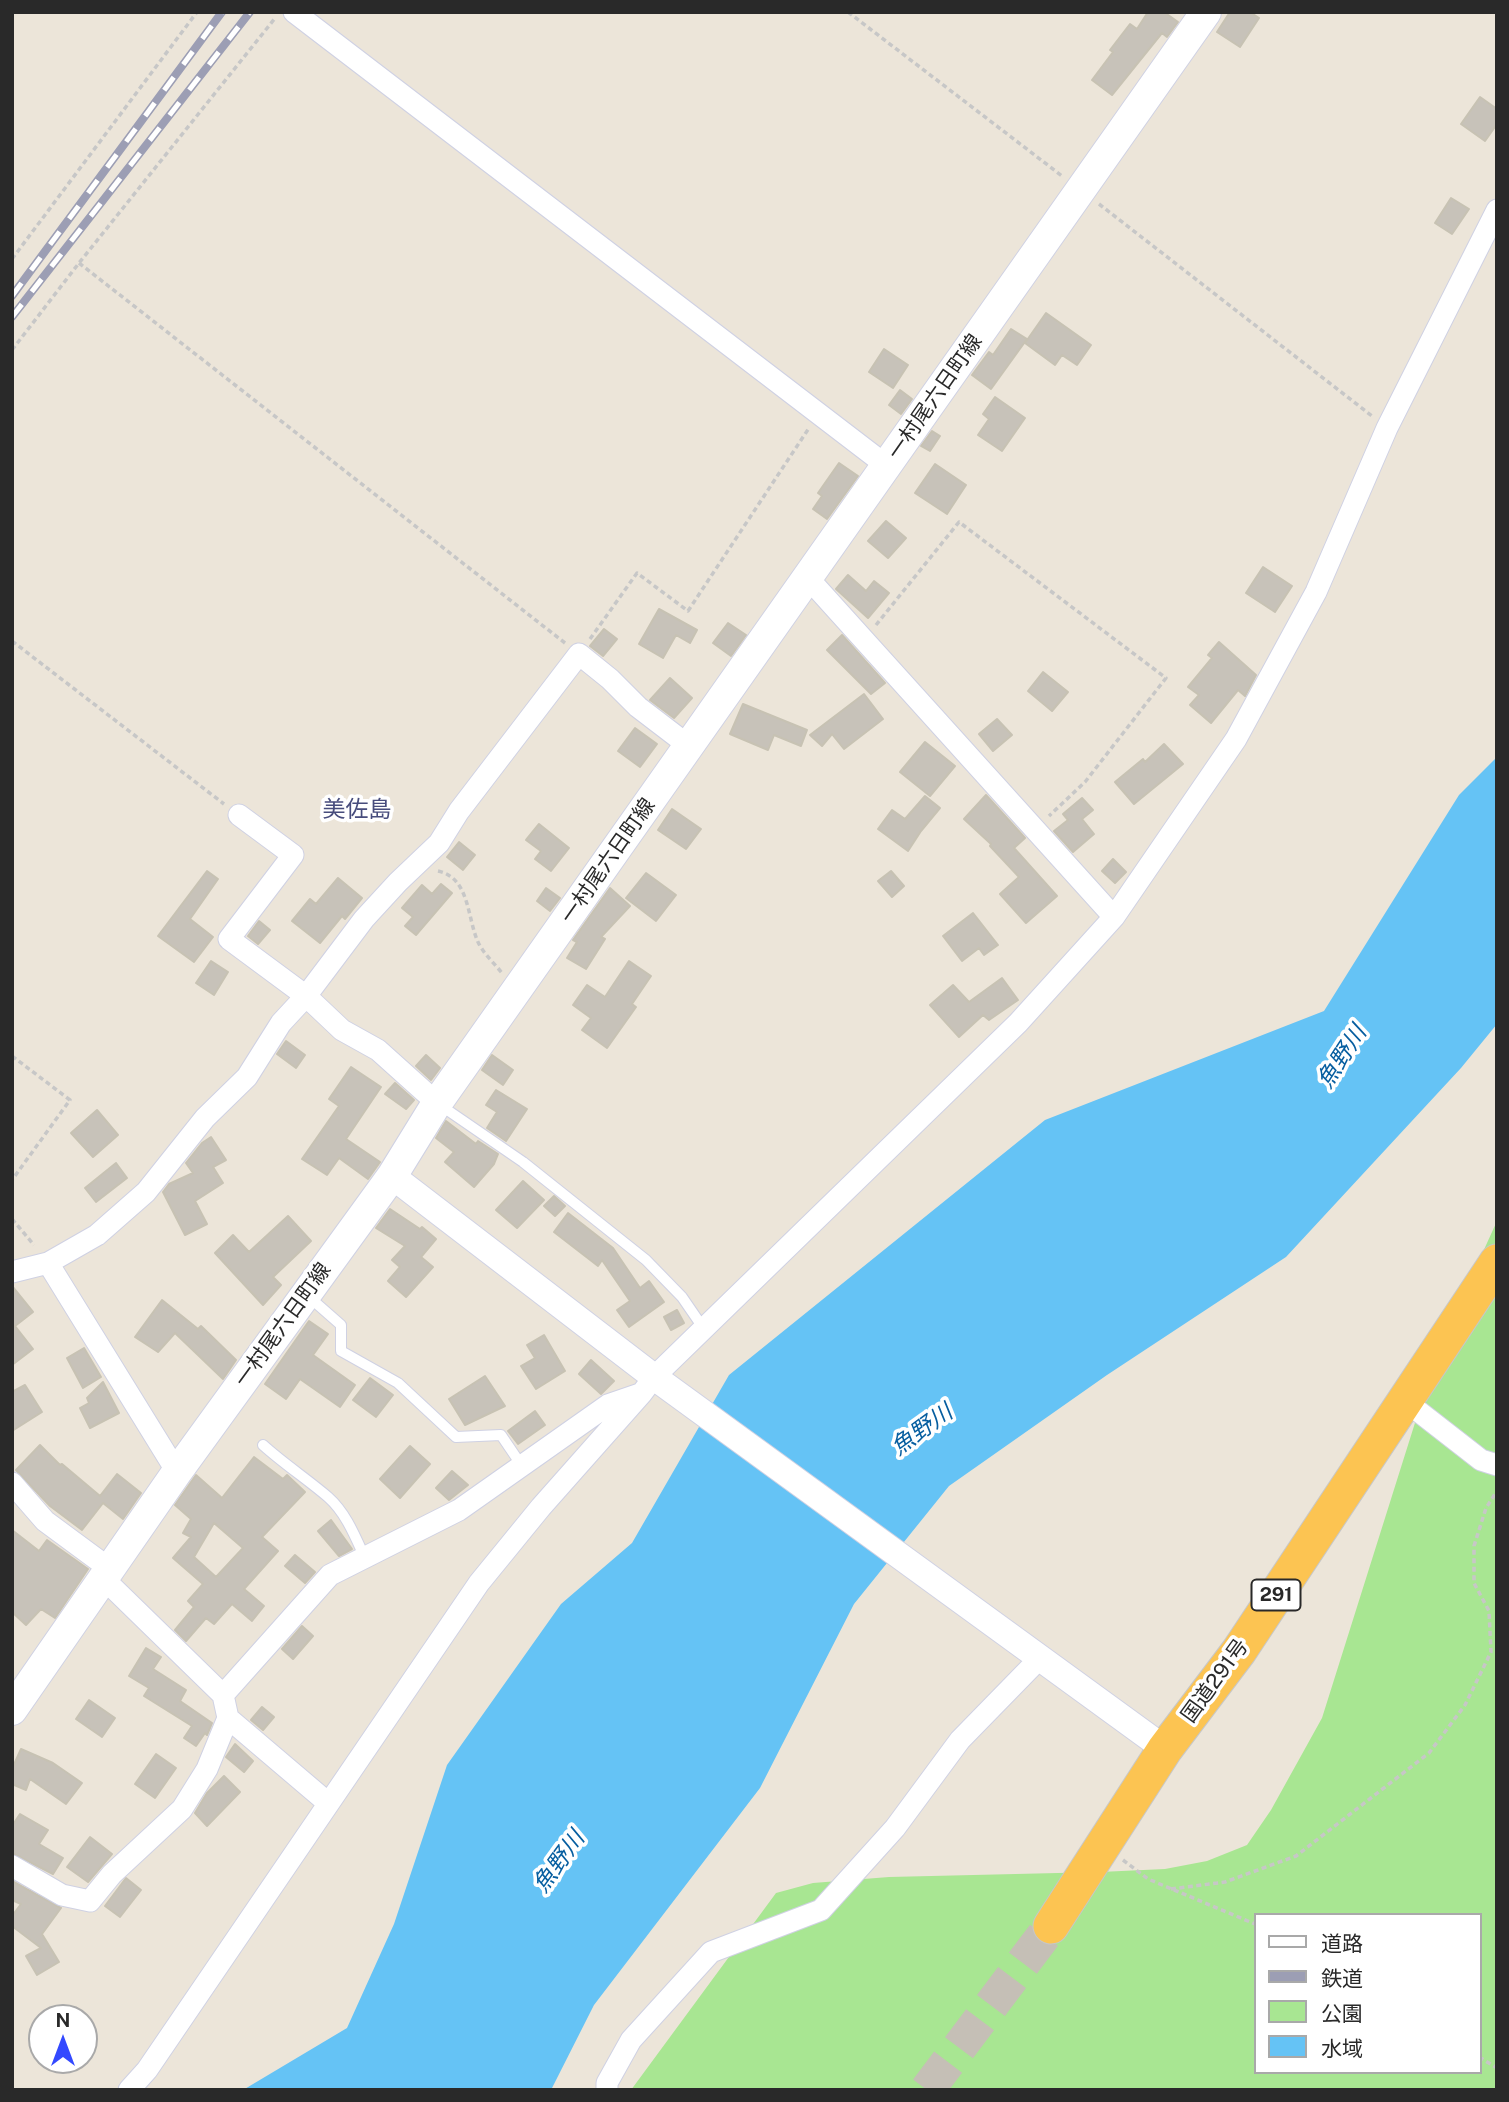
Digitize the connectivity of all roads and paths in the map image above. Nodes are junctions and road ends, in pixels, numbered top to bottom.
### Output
1 (197, 12) edge
2 (280, 12) edge
3 (294, 12) edge
4 (848, 12) edge
5 (1206, 12) edge
6 (1080, 189) junction
7 (1497, 209) edge
8 (12, 259) edge
9 (79, 263) junction
10 (12, 350) edge
11 (819, 413) junction
12 (1388, 428) junction
13 (887, 466) junction
14 (808, 579) junction
15 (863, 640) junction
16 (12, 641) edge
17 (579, 654) junction
18 (689, 746) junction
19 (239, 815) joint
20 (1035, 829) junction
21 (416, 866) junction
22 (1114, 916) junction
23 (516, 991) junction
24 (306, 996) junction
25 (12, 1056) edge
26 (437, 1103) junction
27 (391, 1176) junction
28 (12, 1180) edge
29 (12, 1219) edge
30 (1497, 1262) edge
31 (48, 1263) junction
32 (12, 1272) edge
33 (306, 1294) junction
34 (704, 1329) junction
35 (648, 1385) junction
36 (1404, 1400) junction
37 (263, 1445) dead end
38 (1497, 1465) edge
39 (522, 1466) junction
40 (177, 1472) junction
41 (12, 1483) edge
42 (1497, 1491) edge
43 (365, 1558) junction
44 (107, 1574) junction
45 (1041, 1657) junction
46 (223, 1695) junction
47 (12, 1710) edge
48 (228, 1718) junction
49 (1165, 1749) junction
50 (328, 1803) junction
51 (1102, 1844) junction
52 (12, 1867) edge
53 (1171, 1889) junction
54 (1254, 1924) edge
55 (1051, 1926) tunnel mouth
56 (1481, 2058) edge
57 (1497, 2068) edge
58 (129, 2090) edge
59 (607, 2090) edge

1 - 8 path
2 - 9 path
3 - 11 street
4 - 6 path
5 - 6 main road, 一村尾六日町線
6 - 12 path
6 - 13 main road, 一村尾六日町線
7 - 12 street
9 - 10 path
9 - 17 path
11 - 13 street
11 - 17 path
12 - 22 street
13 - 14 main road, 一村尾六日町線
14 - 15 street
14 - 18 main road, 一村尾六日町線
15 - 20 street
15 - 20 path
16 - 19 path
17 - 18 street
17 - 21 street
18 - 23 main road, 一村尾六日町線
19 - 24 street
20 - 22 street
21 - 23 path
21 - 24 street
22 - 34 street
23 - 26 main road, 一村尾六日町線
24 - 26 street
24 - 31 street
25 - 28 path
26 - 27 main road, 一村尾六日町線
26 - 34 lane
27 - 33 main road, 一村尾六日町線
27 - 35 street
29 - 31 path
30 - 36 highway, 国道291号 / 291
31 - 32 street
31 - 40 street
33 - 39 lane
33 - 40 main road, 一村尾六日町線
34 - 35 street
35 - 39 street
35 - 45 street
35 - 50 street
36 - 38 street
36 - 49 highway, 国道291号 / 291
37 - 43 lane
39 - 43 street
40 - 44 main road, 一村尾六日町線
41 - 44 street
42 - 53 path
43 - 46 street
44 - 46 street
44 - 47 main road, 一村尾六日町線
45 - 49 street
45 - 59 street
46 - 48 street
48 - 50 street
48 - 52 street
49 - 51 highway, 国道291号 / 291
50 - 58 street
51 - 53 path
51 - 55 highway, 国道291号 / 291
53 - 54 path
56 - 57 path

